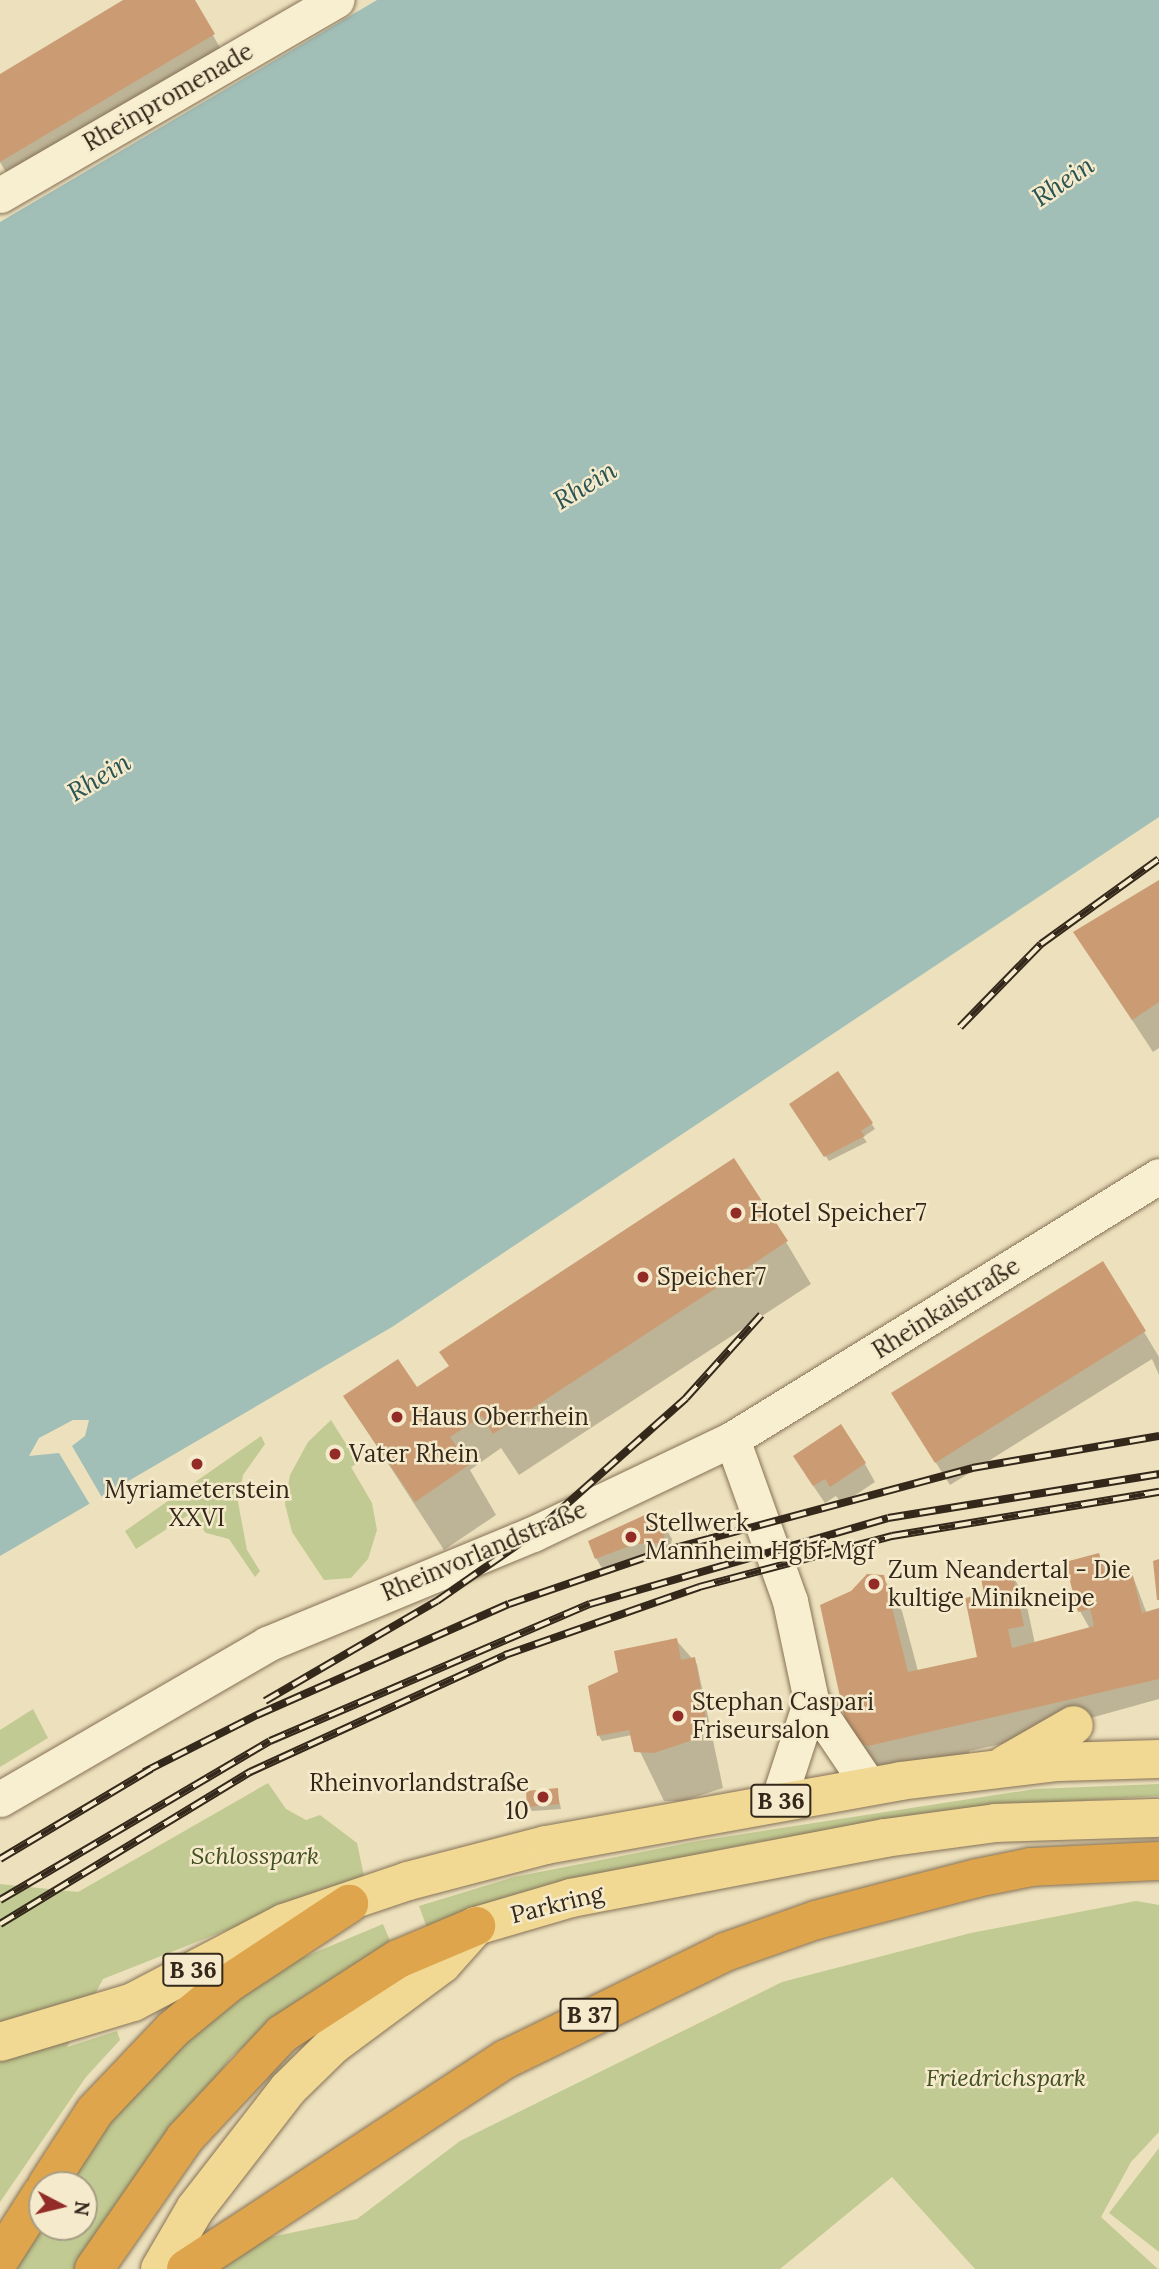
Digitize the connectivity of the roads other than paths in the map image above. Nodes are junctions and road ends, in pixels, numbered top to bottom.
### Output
1 (337, 0) edge
2 (0, 195) edge
3 (1159, 1176) edge
4 (732, 1439) junction
5 (811, 1700) junction
6 (1074, 1725) dead end
7 (1159, 1759) edge
8 (997, 1769) junction
9 (869, 1786) junction
10 (0, 1799) edge
11 (778, 1801) junction
12 (1159, 1818) edge
13 (1159, 1861) edge
14 (360, 1899) junction
15 (476, 1926) joint
16 (404, 1974) junction
17 (0, 2042) edge
18 (56, 2171) edge
19 (28, 2215) edge
20 (0, 2259) edge
21 (94, 2269) edge
22 (160, 2269) edge
23 (186, 2269) edge

1 - 2 street, Rheinpromenade
3 - 4 street, Rheinkaistraße
4 - 5 street
4 - 10 street, Rheinvorlandstraße
5 - 9 street
5 - 11 street
6 - 8 main road
7 - 8 main road, B 36
8 - 9 main road, B 36
9 - 11 main road, B 36
11 - 14 main road, B 36
12 - 15 main road, Parkring
13 - 23 highway, B 37
14 - 17 main road, B 36
14 - 18 highway
15 - 16 highway, Parkring
16 - 21 highway, Parkring
16 - 22 main road
19 - 20 highway

